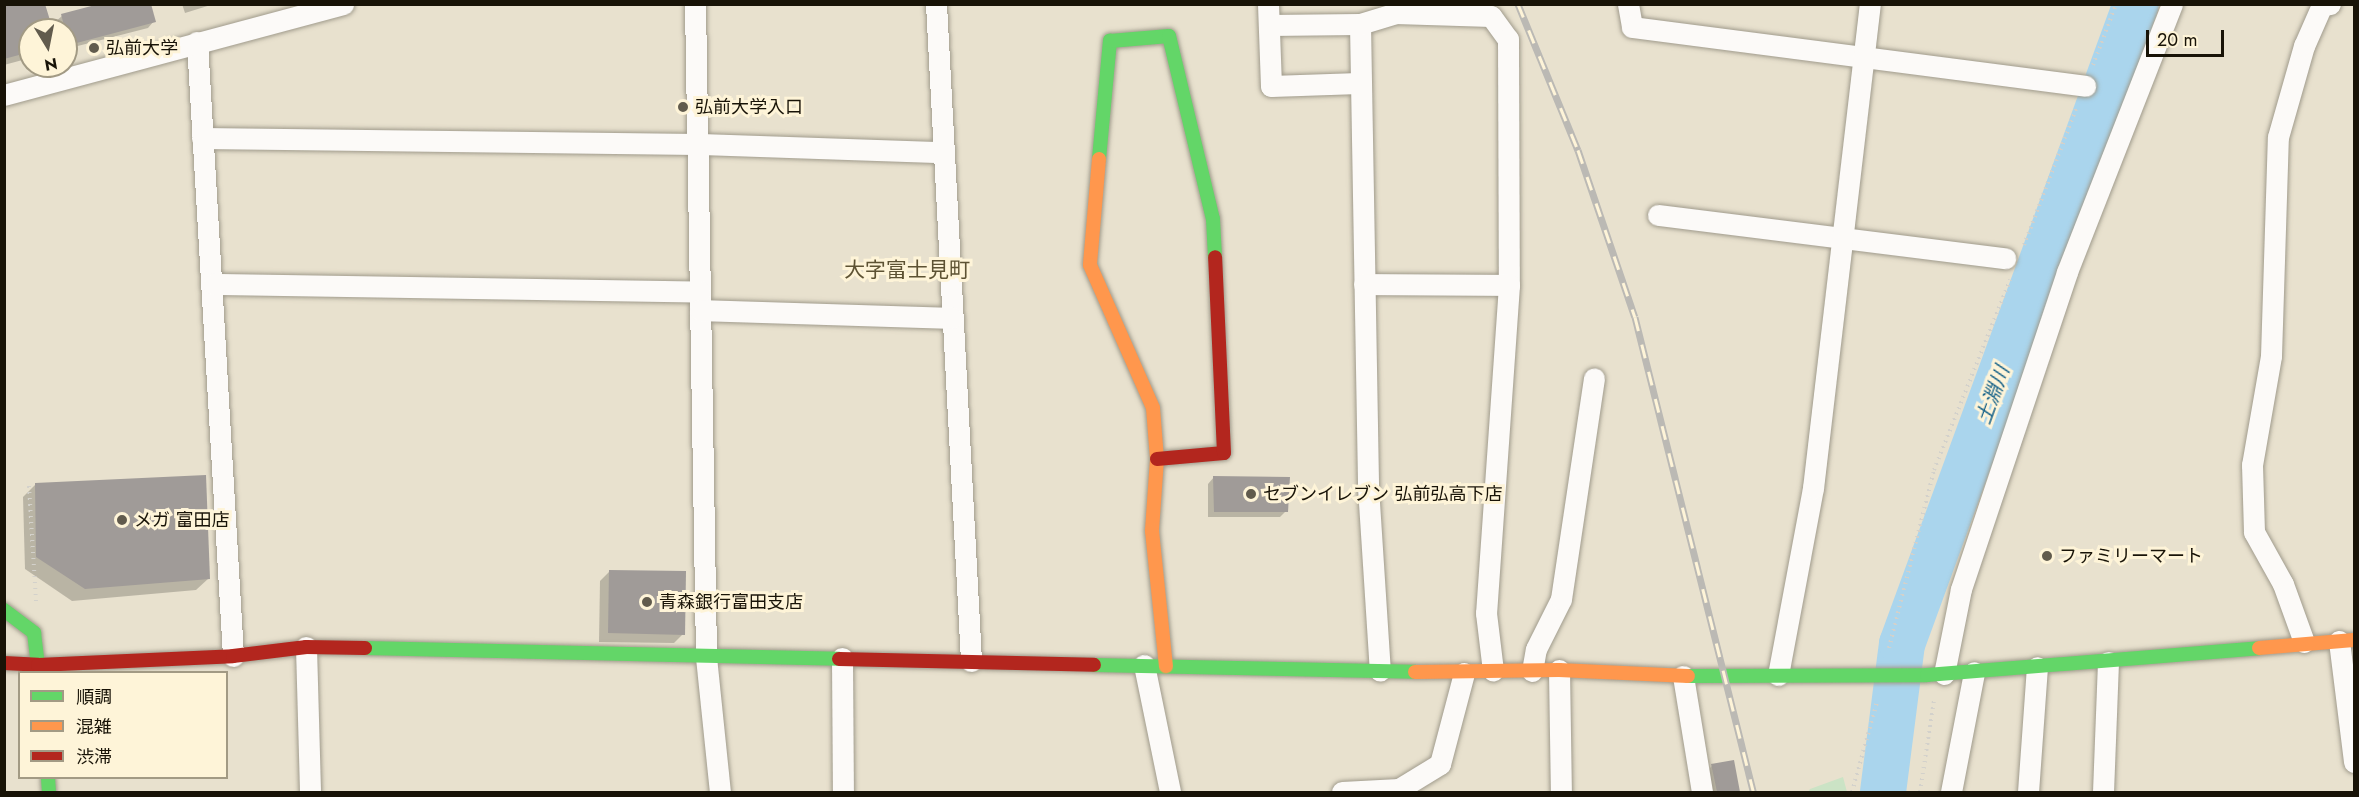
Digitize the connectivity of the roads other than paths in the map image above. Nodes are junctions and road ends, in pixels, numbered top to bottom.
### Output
1 (343, 4) edge
2 (695, 4) edge
3 (936, 4) edge
4 (1628, 4) edge
5 (1870, 4) edge
6 (2172, 4) edge
7 (2330, 4) edge
8 (1268, 15) edge
9 (1360, 24) junction
10 (197, 42) junction
11 (1863, 55) junction
12 (1359, 83) junction
13 (2085, 86) road end
14 (4, 95) edge
15 (202, 138) junction
16 (697, 144) junction
17 (943, 152) junction
18 (1658, 215) dead end
19 (1843, 241) junction
20 (2013, 263) road end
21 (214, 284) junction
22 (1364, 284) junction
23 (1509, 285) junction
24 (700, 301) junction
25 (952, 318) junction
26 (1594, 378) dead end
27 (1157, 459) junction
28 (4, 610) edge
29 (2347, 641) edge
30 (2304, 642) junction
31 (306, 647) junction
32 (233, 656) junction
33 (706, 657) junction
34 (842, 658) junction
35 (971, 661) junction
36 (2108, 662) junction
37 (4, 663) edge
38 (1144, 665) junction
39 (1166, 666) junction
40 (2037, 668) junction
41 (38, 669) edge
42 (1559, 670) junction
43 (1380, 671) junction
44 (1532, 671) junction
45 (1493, 672) junction
46 (1974, 672) junction
47 (1464, 673) junction
48 (1778, 675) junction
49 (1936, 675) junction
50 (1683, 676) junction
51 (2355, 762) edge
52 (310, 792) edge
53 (720, 792) edge
54 (843, 792) edge
55 (1170, 792) edge
56 (1342, 792) edge
57 (1561, 792) edge
58 (1701, 792) edge
59 (1951, 792) edge
60 (2028, 792) edge
61 (2103, 792) edge

1 - 10 street
2 - 16 street
3 - 17 street
4 - 11 street
5 - 11 street
6 - 49 street
7 - 30 street
8 - 9 street
8 - 12 street
9 - 12 street
9 - 23 street
10 - 14 street
10 - 15 street
11 - 13 street
11 - 19 street
12 - 22 street
15 - 16 street
15 - 21 street
16 - 17 street
16 - 24 street
17 - 25 street
18 - 19 street
19 - 20 street
19 - 48 street
21 - 24 street
21 - 32 street
22 - 23 street
22 - 43 street
23 - 45 street
24 - 25 street
24 - 33 street
25 - 35 street
26 - 44 street
27 - 27 street
27 - 39 street
28 - 41 street
29 - 30 street
29 - 51 street
30 - 36 street
31 - 32 street
31 - 33 street
31 - 52 street
32 - 41 street
33 - 34 street
33 - 53 street
34 - 35 street
34 - 54 street
35 - 38 street
36 - 40 street
36 - 61 street
37 - 41 street
38 - 39 street
38 - 55 street
39 - 43 street
40 - 46 street
40 - 60 street
42 - 44 street
42 - 50 street
42 - 57 street
43 - 47 street
44 - 45 street
45 - 47 street
46 - 49 street
46 - 59 street
47 - 56 street
48 - 49 street
48 - 50 street
50 - 58 street

